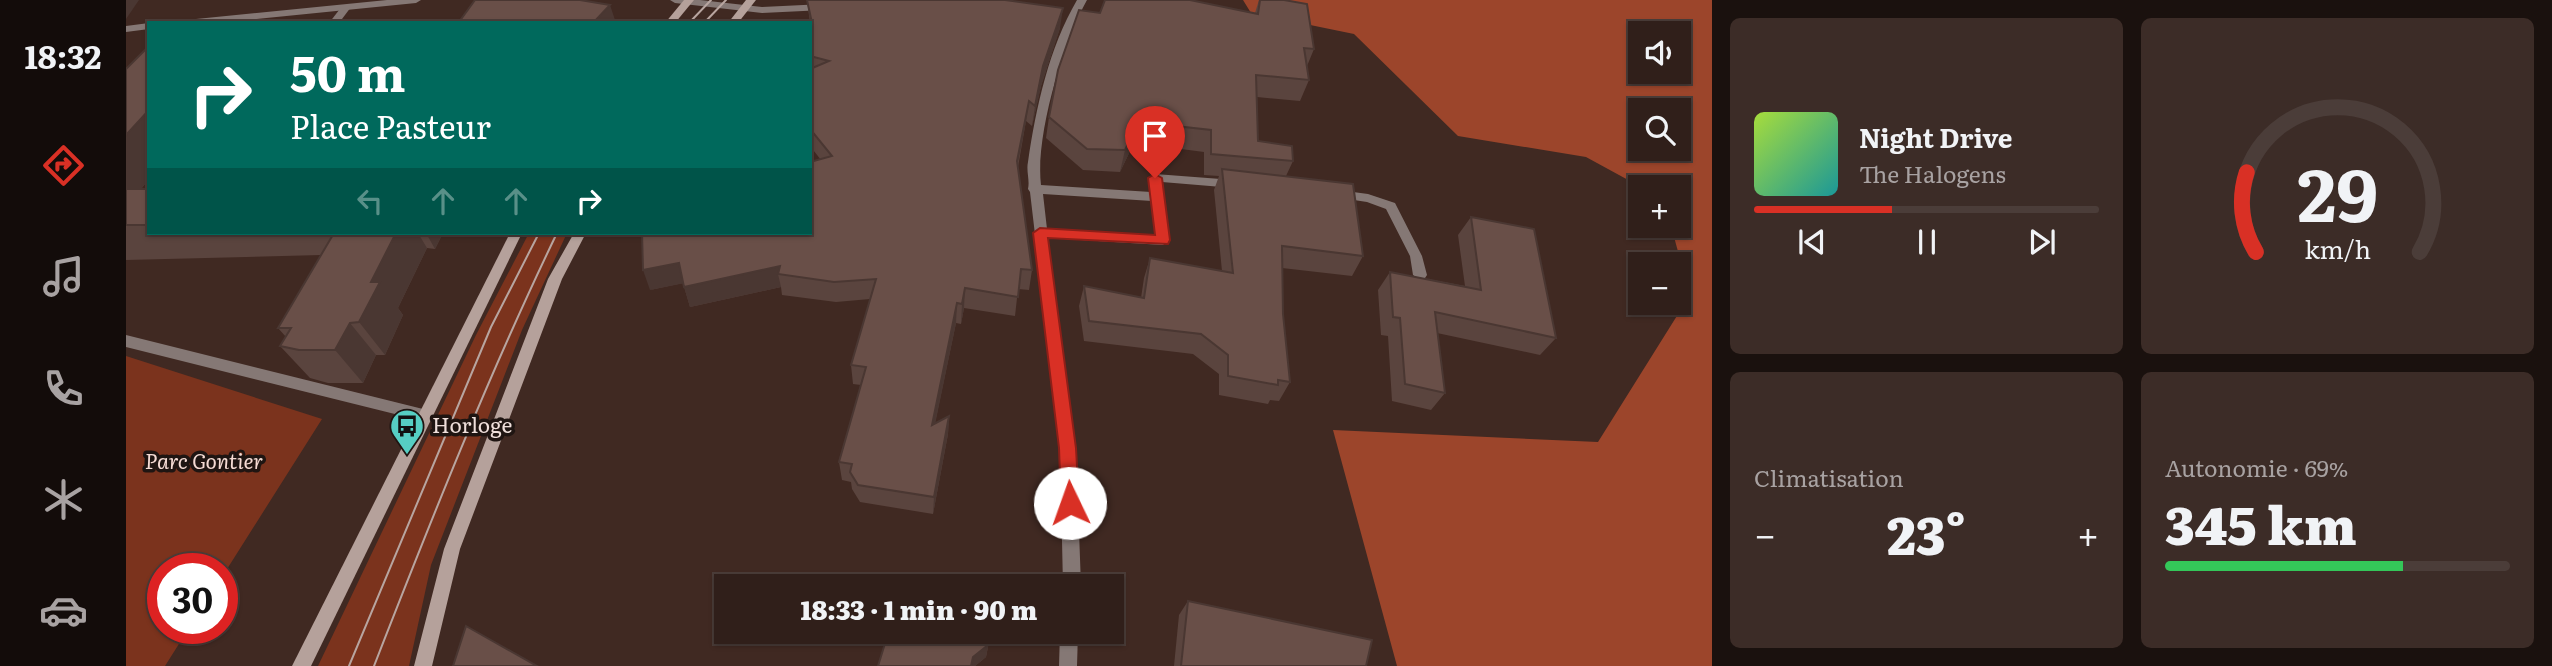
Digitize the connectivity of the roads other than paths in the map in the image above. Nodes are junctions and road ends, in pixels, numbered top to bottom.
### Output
1 (416, 0) edge
2 (751, 0) edge
3 (1082, 0) edge
4 (683, 1) edge
5 (831, 6) edge
6 (346, 7) junction
7 (744, 9) junction
8 (206, 21) edge
9 (336, 21) edge
10 (671, 21) edge
11 (735, 21) edge
12 (147, 26) edge
13 (126, 29) edge
14 (1247, 185) edge
15 (1034, 189) junction
16 (1321, 192) edge
17 (1157, 197) junction
18 (1040, 233) junction
19 (515, 235) edge
20 (579, 235) edge
21 (1420, 275) edge
22 (126, 341) edge
23 (427, 416) junction
24 (1072, 574) edge
25 (1069, 644) edge
26 (301, 666) edge
27 (424, 666) edge
28 (1068, 666) edge

1 - 6 street
2 - 7 main road
3 - 15 street
4 - 7 street
4 - 10 main road
5 - 7 street
6 - 8 street
6 - 9 street
7 - 11 main road
12 - 13 street
14 - 17 street
15 - 17 street
15 - 18 street
16 - 21 street
17 - 18 street
18 - 24 street
19 - 23 main road
20 - 27 main road
22 - 23 street
23 - 26 main road
25 - 28 street

